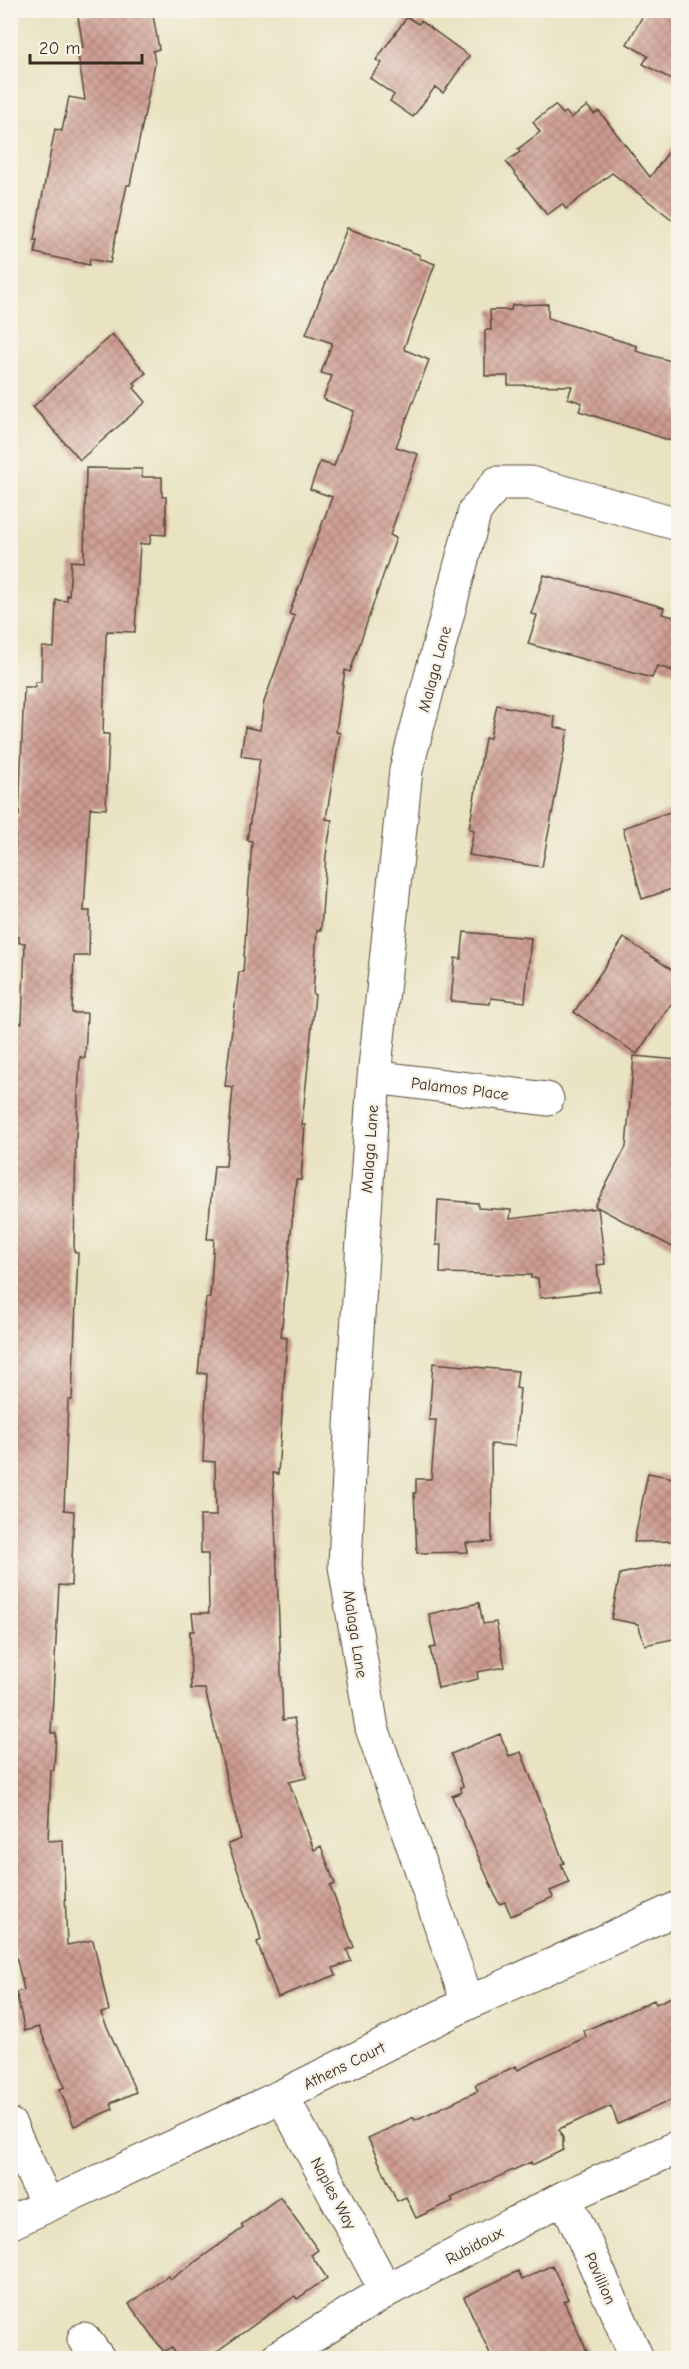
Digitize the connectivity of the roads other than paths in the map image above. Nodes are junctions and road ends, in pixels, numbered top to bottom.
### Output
1 (678, 524) edge
2 (374, 1077) junction
3 (547, 1099) dead end
4 (678, 1908) edge
5 (468, 2003) junction
6 (282, 2096) junction
7 (10, 2125) edge
8 (678, 2148) edge
9 (565, 2198) junction
10 (47, 2204) junction
11 (10, 2223) edge
12 (386, 2291) junction
13 (277, 2358) edge
14 (637, 2358) edge

1 - 2 street, Malaga Lane
2 - 3 street, Palamos Place
2 - 5 street, Malaga Lane
4 - 5 street, Athens Court
5 - 6 street, Athens Court
6 - 10 street, Athens Court
6 - 12 street, Naples Way
7 - 10 street
8 - 9 street, Rubidoux
9 - 12 street, Rubidoux
9 - 14 street, Pavillion
10 - 11 street, Athens Court
12 - 13 street, Rubidoux

